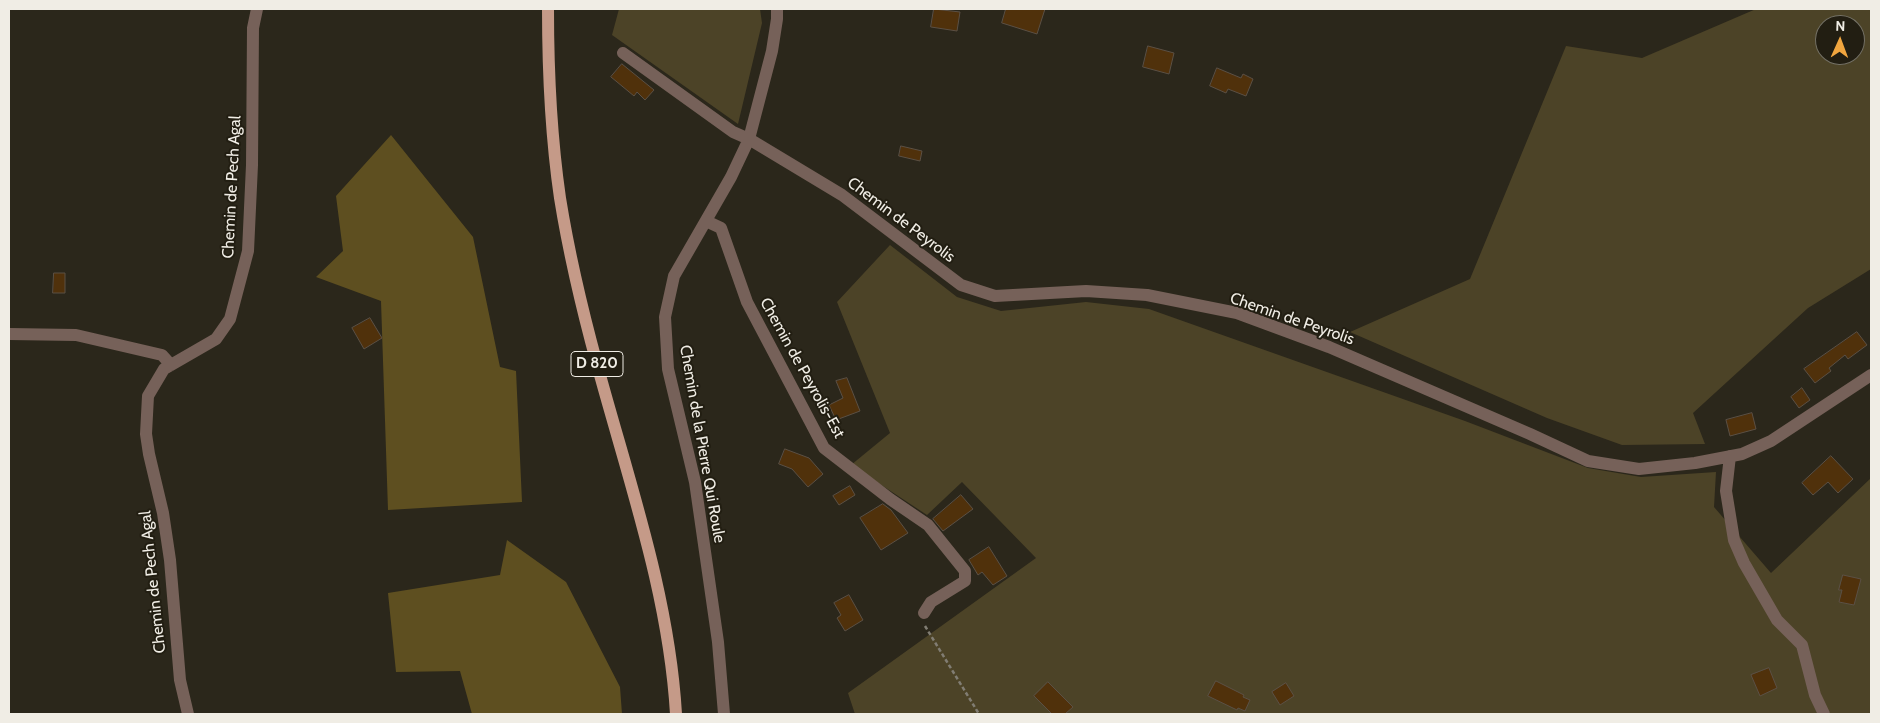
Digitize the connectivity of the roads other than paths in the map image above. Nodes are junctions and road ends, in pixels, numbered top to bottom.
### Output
1 (257, 9) edge
2 (548, 9) edge
3 (776, 9) edge
4 (623, 53) dead end
5 (749, 139) junction
6 (706, 221) junction
7 (9, 334) edge
8 (172, 365) junction
9 (1871, 375) edge
10 (1730, 456) junction
11 (924, 613) road end
12 (188, 714) edge
13 (676, 714) edge
14 (724, 714) edge
15 (1824, 714) edge

1 - 8 street, Chemin de Pech Agal
2 - 13 main road, D 820
3 - 5 street
4 - 5 street, Chemin de Peyrolis
5 - 6 street, Chemin de la Pierre Qui Roule
5 - 10 street, Chemin de Peyrolis
6 - 11 street, Chemin de Peyrolis-Est
6 - 14 street, Chemin de la Pierre Qui Roule
7 - 8 street
8 - 12 street, Chemin de Pech Agal
9 - 10 street, Chemin de Peyrolis
10 - 15 street

